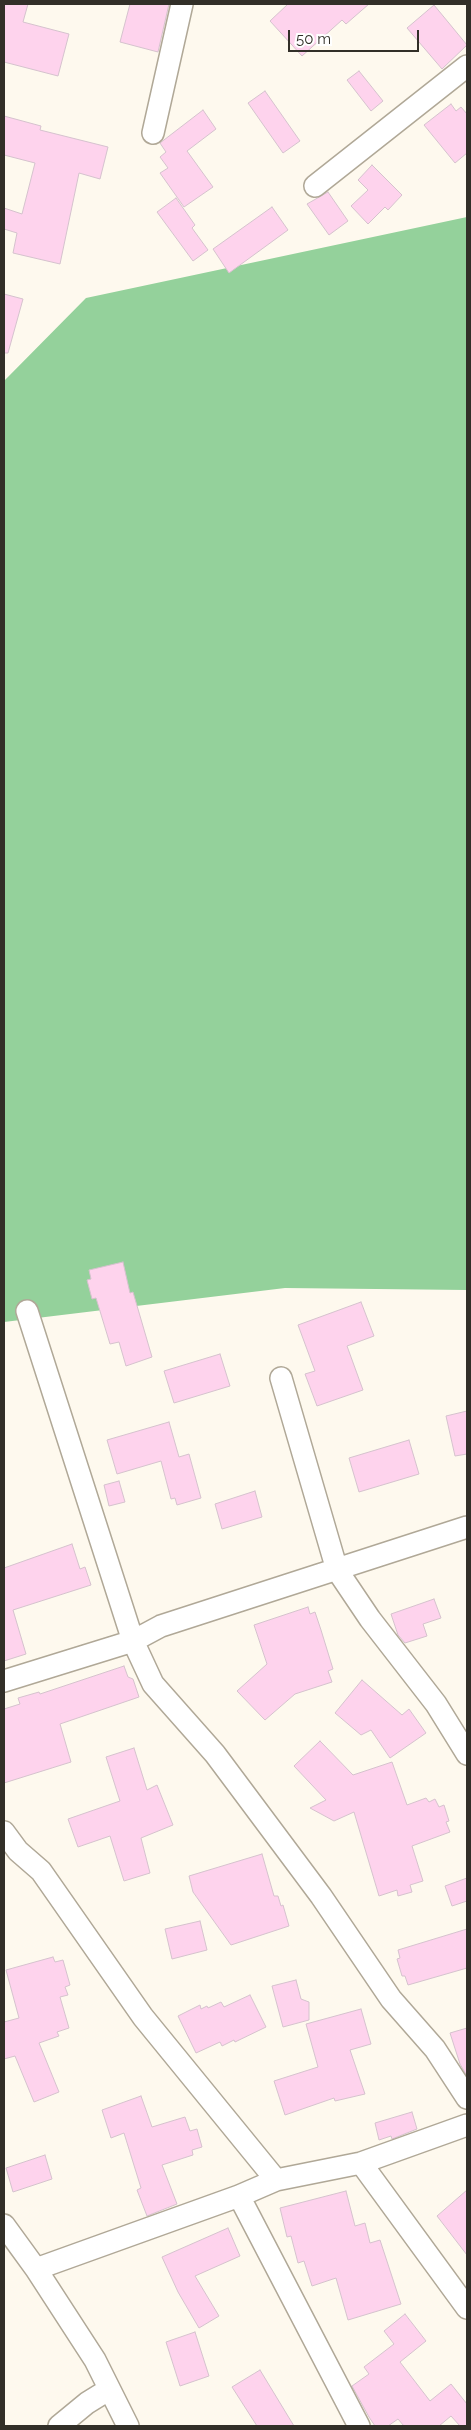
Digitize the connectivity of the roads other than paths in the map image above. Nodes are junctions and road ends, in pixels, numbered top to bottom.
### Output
1 (182, 4) edge
2 (467, 66) edge
3 (153, 133) dead end
4 (315, 186) dead end
5 (27, 1311) dead end
6 (281, 1378) dead end
7 (467, 1527) edge
8 (336, 1570) junction
9 (132, 1641) junction
10 (4, 1681) edge
11 (467, 1754) edge
12 (4, 1832) edge
13 (467, 2098) edge
14 (467, 2125) edge
15 (361, 2163) junction
16 (276, 2180) junction
17 (239, 2196) junction
18 (4, 2225) edge
19 (36, 2269) junction
20 (467, 2308) edge
21 (108, 2390) junction
22 (59, 2426) edge
23 (128, 2426) edge
24 (359, 2426) edge

1 - 3 street
2 - 4 street
5 - 9 street
6 - 8 street
7 - 8 street
8 - 9 street
8 - 11 street
9 - 10 street
9 - 13 street
12 - 16 street
14 - 15 street
15 - 16 street
15 - 20 street
16 - 17 street
17 - 19 street
17 - 24 street
18 - 19 street
19 - 21 street
21 - 22 street
21 - 23 street

